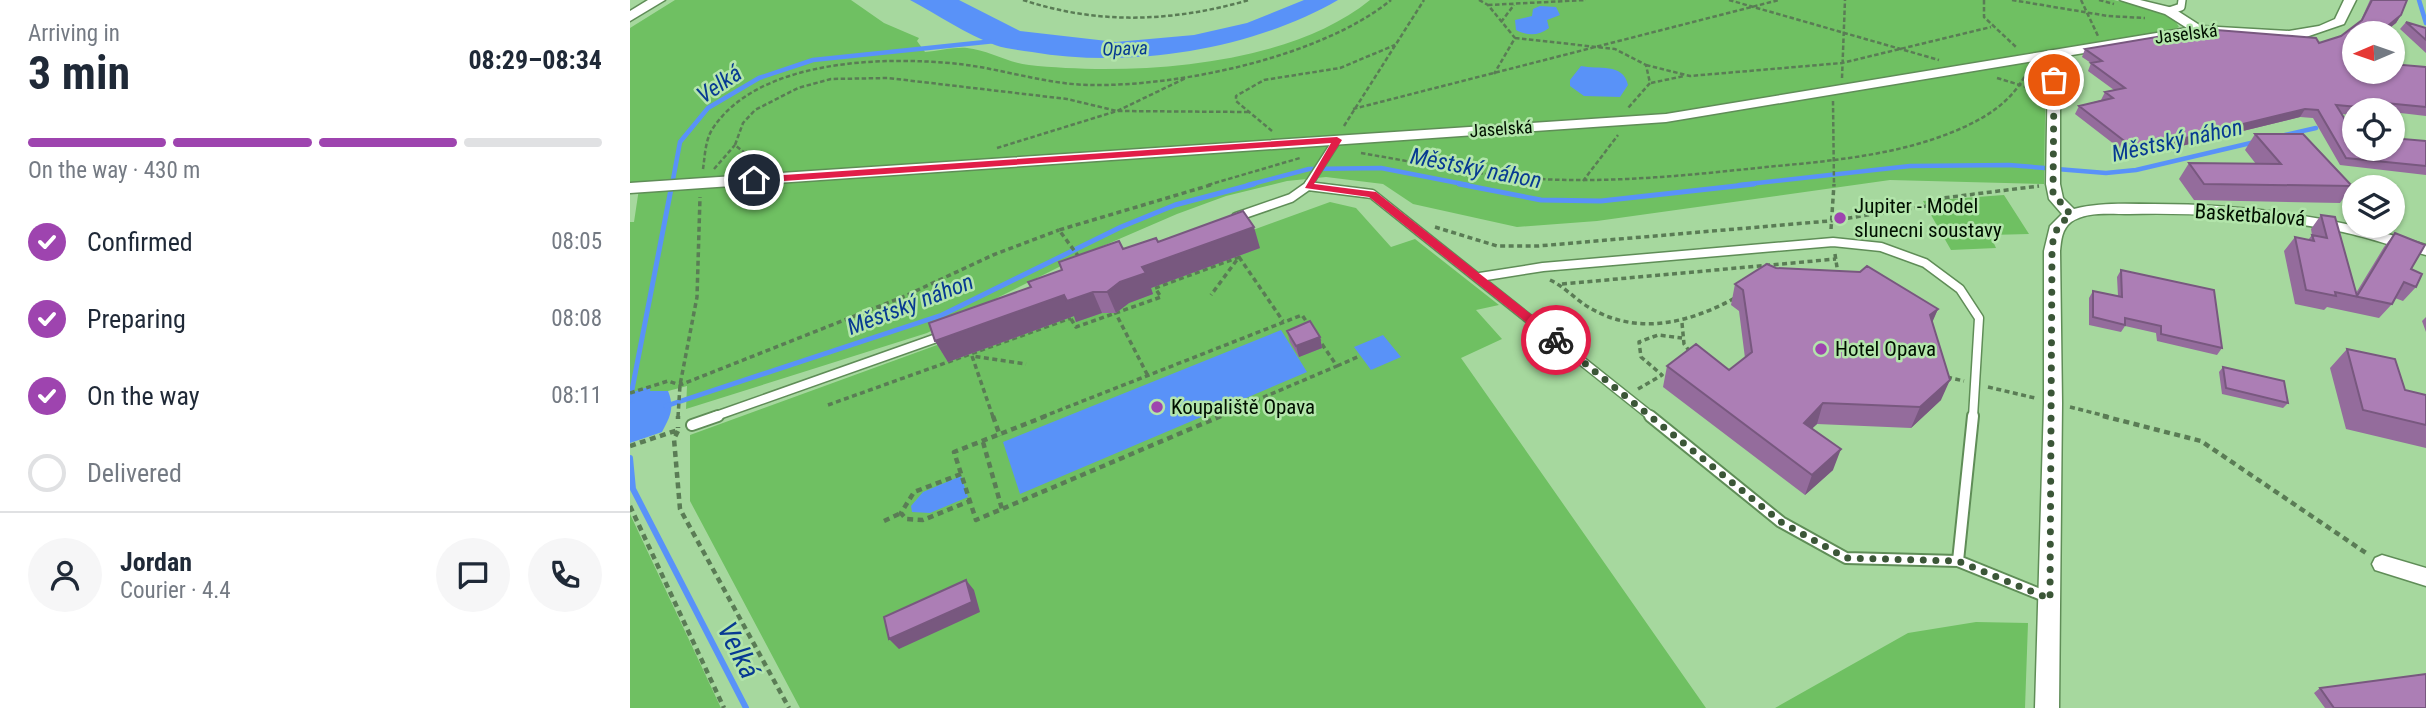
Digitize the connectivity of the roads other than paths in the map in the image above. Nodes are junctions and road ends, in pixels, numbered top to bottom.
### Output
1 (659, 0) edge
2 (2182, 0) edge
3 (2350, 0) edge
4 (2127, 6) edge
5 (2169, 11) junction
6 (630, 17) edge
7 (2198, 30) junction
8 (2060, 55) junction
9 (1334, 144) junction
10 (1308, 186) junction
11 (635, 188) edge
12 (2071, 215) junction
13 (1229, 219) edge
14 (2426, 250) edge
15 (1480, 277) junction
16 (953, 331) edge
17 (692, 425) road end
18 (1958, 561) junction
19 (2382, 564) road end
20 (2426, 577) edge
21 (2050, 599) junction
22 (2048, 708) edge

1 - 6 street
2 - 5 lane
3 - 7 street, Jaselská
4 - 5 street
5 - 7 street
7 - 8 street, Jaselská
8 - 9 street, Jaselská
8 - 12 street
9 - 10 lane
9 - 11 street, Jaselská
10 - 13 lane
10 - 15 lane
12 - 14 street, Basketbalová
12 - 21 street
15 - 18 lane
15 - 18 lane
16 - 17 lane
18 - 21 lane
19 - 20 street
21 - 22 street

